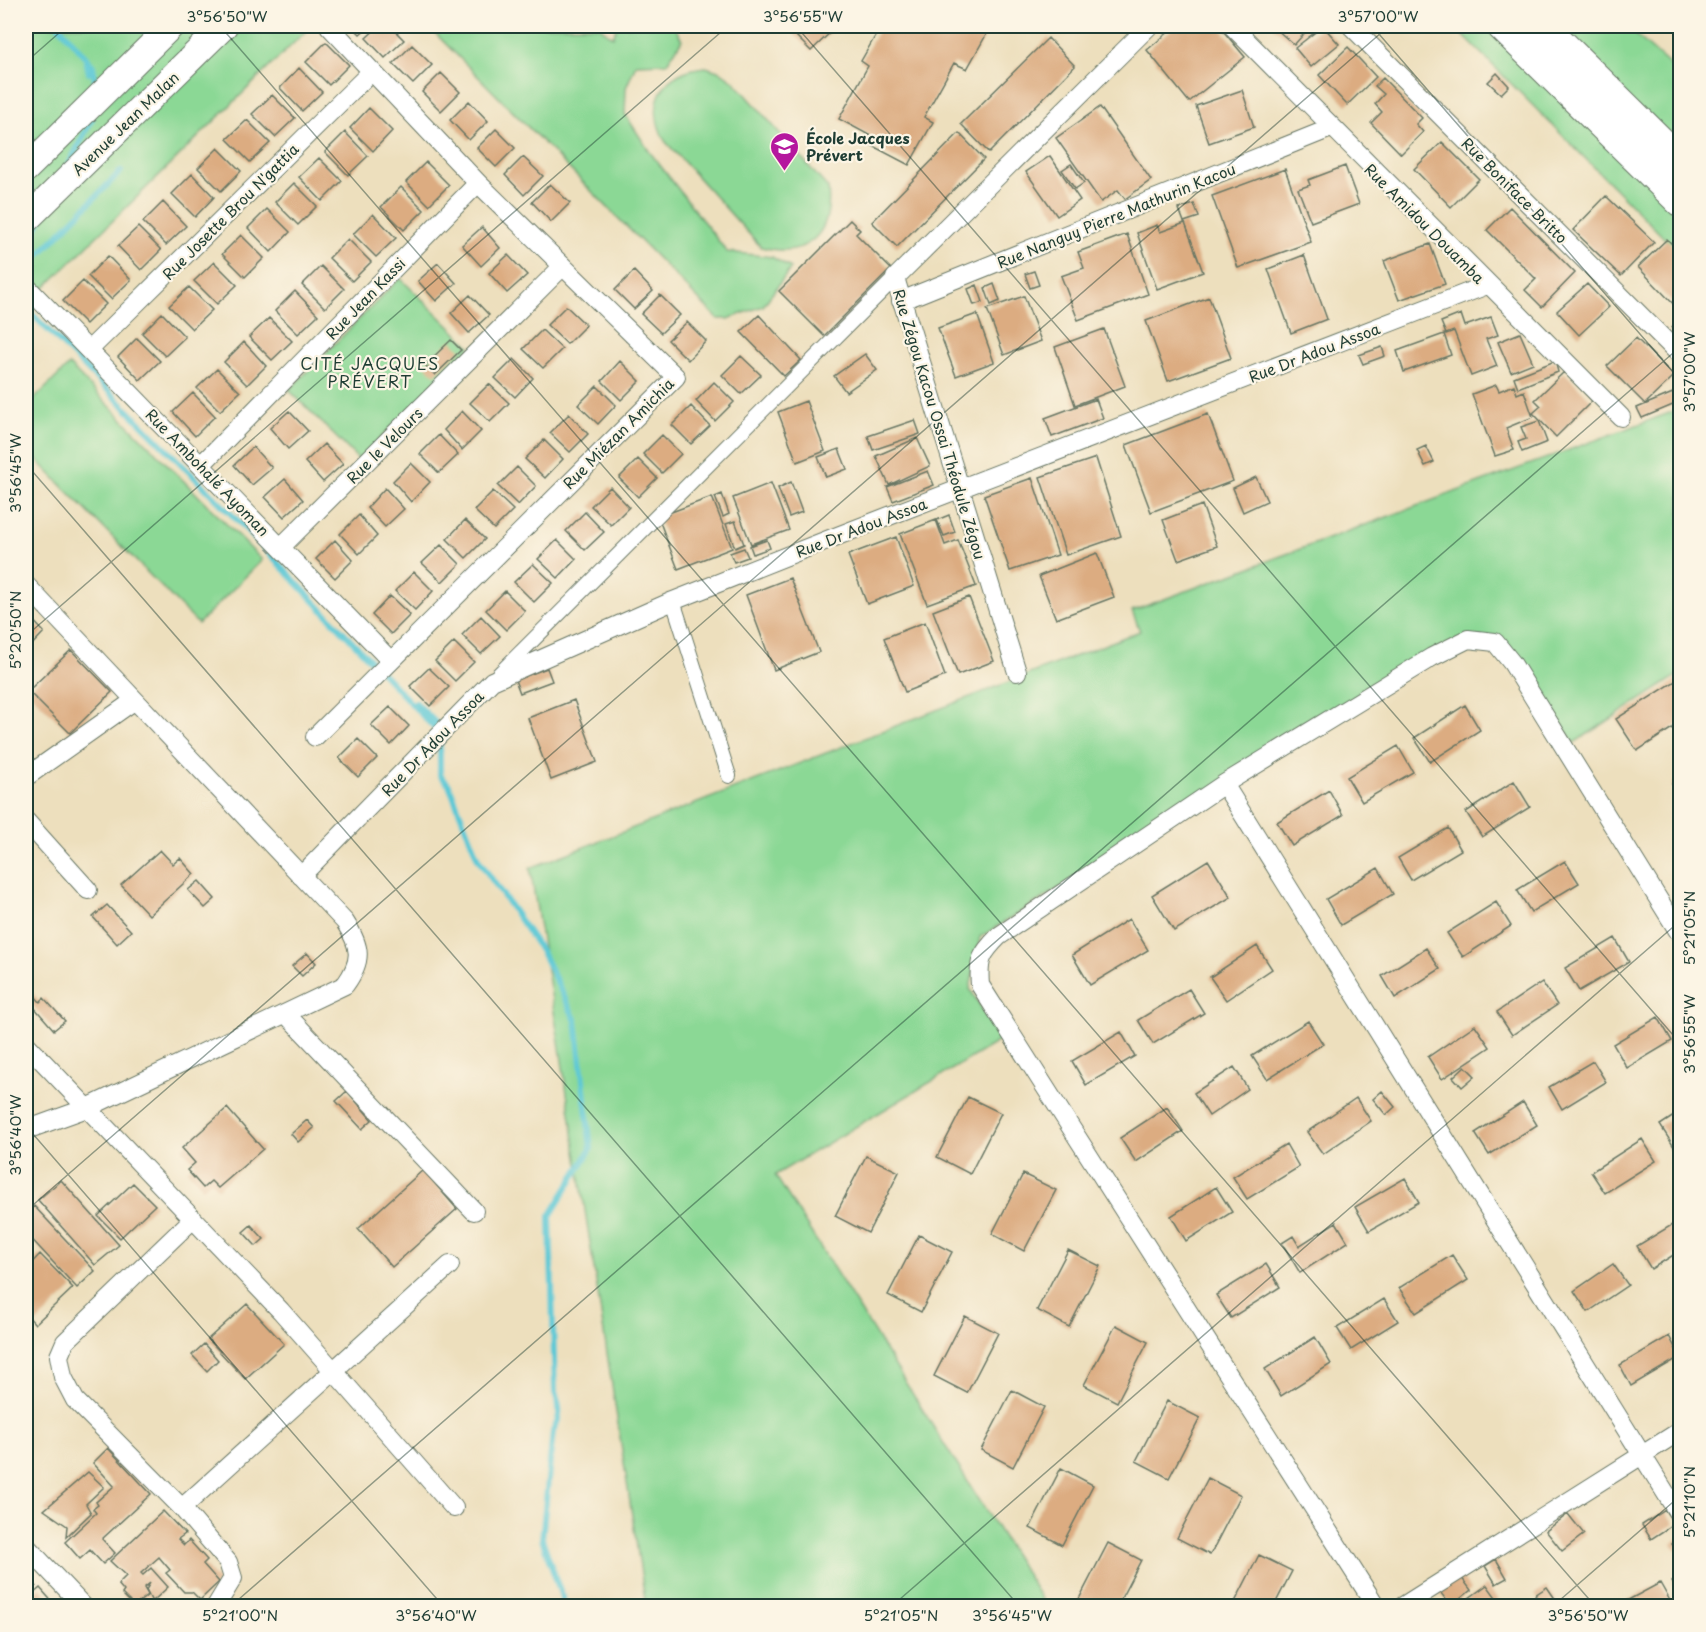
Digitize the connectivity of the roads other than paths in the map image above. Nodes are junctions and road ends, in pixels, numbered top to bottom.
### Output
1 (171, 26) edge
2 (224, 26) edge
3 (329, 26) edge
4 (1149, 26) edge
5 (1232, 26) edge
6 (1351, 26) edge
7 (1502, 26) edge
8 (1543, 26) edge
9 (372, 72) junction
10 (1331, 128) junction
11 (1680, 161) edge
12 (26, 169) edge
13 (477, 183) junction
14 (1680, 201) edge
15 (26, 220) edge
16 (563, 266) junction
17 (895, 278) junction
18 (1487, 285) junction
19 (26, 286) edge
20 (902, 301) junction
21 (89, 350) junction
22 (1680, 355) edge
23 (1621, 417) dead end
24 (201, 465) junction
25 (960, 489) junction
26 (281, 547) junction
27 (26, 585) edge
28 (673, 602) junction
29 (390, 660) junction
30 (1017, 672) dead end
31 (492, 681) junction
32 (135, 700) junction
33 (315, 737) dead end
34 (729, 776) dead end
35 (26, 777) edge
36 (1224, 784) junction
37 (26, 821) edge
38 (301, 876) junction
39 (88, 890) dead end
40 (1680, 934) edge
41 (286, 1014) junction
42 (26, 1044) edge
43 (87, 1108) junction
44 (26, 1130) edge
45 (474, 1210) dead end
46 (193, 1219) junction
47 (450, 1265) dead end
48 (332, 1370) junction
49 (1680, 1431) edge
50 (1644, 1454) junction
51 (182, 1508) junction
52 (454, 1508) dead end
53 (1680, 1515) edge
54 (26, 1546) edge
55 (83, 1606) edge
56 (216, 1606) edge
57 (1376, 1606) edge
58 (1403, 1606) edge

1 - 12 main road
2 - 15 main road, Avenue Jean Malan
3 - 9 street, Rue Miézan Amichia
4 - 17 street, Rue Zégou Kacou Ossai Théodule Zégou
5 - 10 street, Rue Amidou Douamba
6 - 22 street, Rue Boniface Britto
7 - 14 highway
8 - 11 highway
9 - 13 street, Rue Miézan Amichia
9 - 21 street, Rue Josette Brou N'gattia
10 - 18 street, Rue Amidou Douamba
10 - 20 street, Rue Nanguy Pierre Mathurin Kacou
13 - 16 street, Rue Miézan Amichia
13 - 24 street, Rue Jean Kassi
16 - 26 street, Rue le Velours
16 - 29 street, Rue Miézan Amichia
17 - 20 street, Rue Zégou Kacou Ossai Théodule Zégou
17 - 31 street
18 - 23 street, Rue Amidou Douamba
18 - 25 street, Rue Dr Adou Assoa
19 - 21 street, Rue Ambohalé Ayoman
20 - 25 street, Rue Zégou Kacou Ossai Théodule Zégou
21 - 24 street, Rue Ambohalé Ayoman
24 - 26 street, Rue Ambohalé Ayoman
25 - 28 street, Rue Dr Adou Assoa
25 - 30 street, Rue Zégou Kacou Ossai Théodule Zégou
26 - 29 street, Rue Ambohalé Ayoman
27 - 32 street
28 - 31 street, Rue Dr Adou Assoa
28 - 34 street
29 - 33 street, Rue Miézan Amichia
31 - 38 street, Rue Dr Adou Assoa
32 - 35 street
32 - 38 street
36 - 40 street
36 - 50 street
36 - 57 street
37 - 39 street
38 - 41 street
41 - 43 street
41 - 45 street
42 - 43 street
43 - 44 street
43 - 46 street
46 - 48 street
46 - 51 street
47 - 48 street
48 - 51 street
48 - 52 street
49 - 50 street
50 - 53 street
50 - 58 street
51 - 56 street
54 - 55 street

